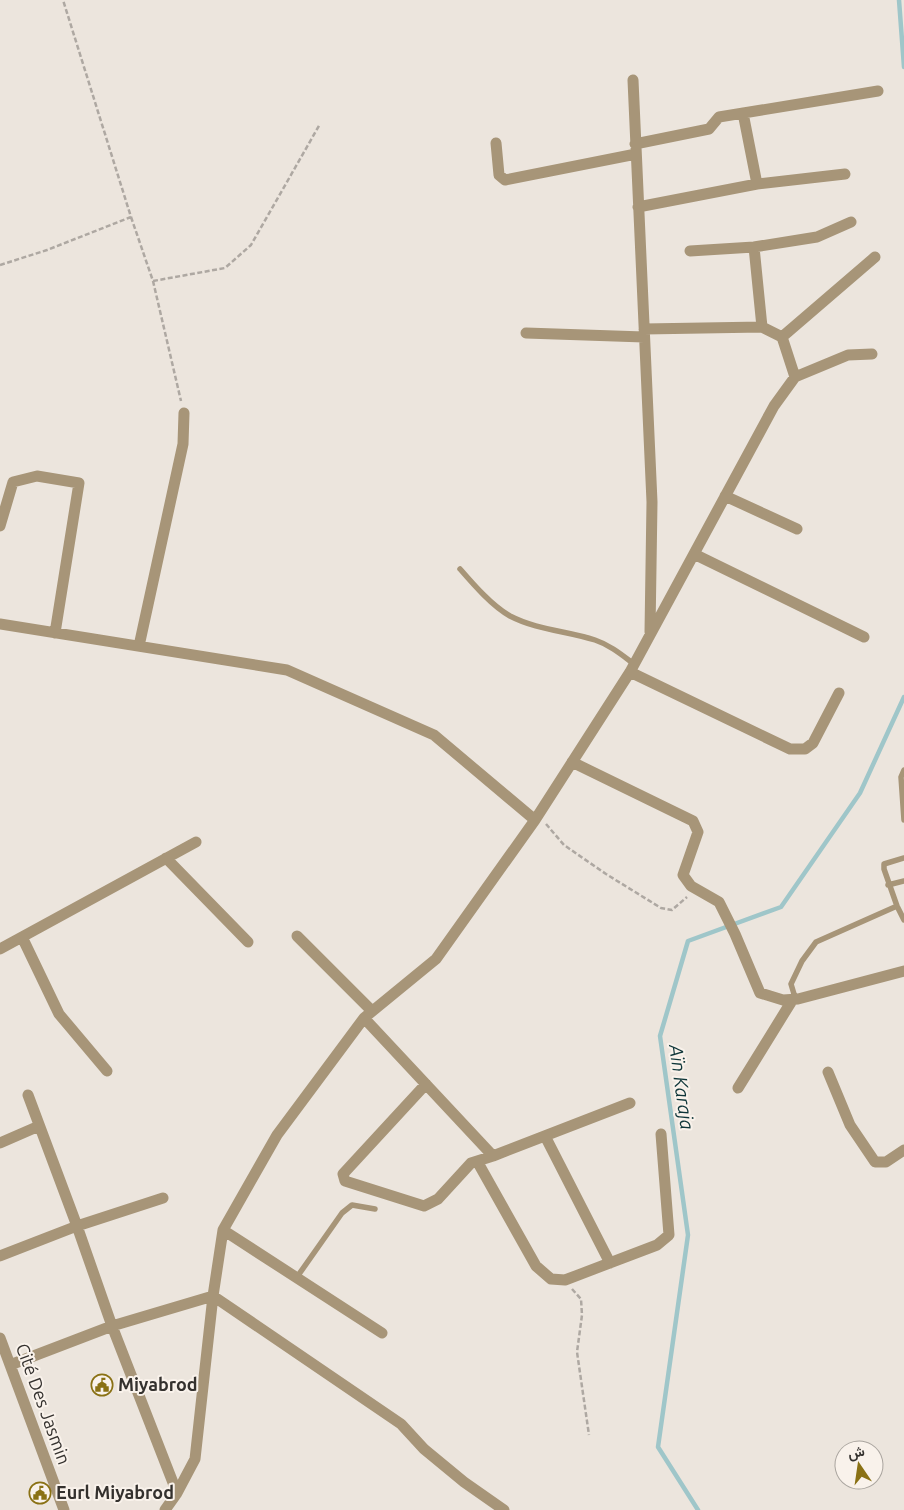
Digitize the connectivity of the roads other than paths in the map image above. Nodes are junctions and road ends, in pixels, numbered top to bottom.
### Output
1 (633, 80) dead end
2 (878, 91) dead end
3 (743, 113) junction
4 (496, 143) dead end
5 (636, 149) junction
6 (845, 174) dead end
7 (756, 184) junction
8 (638, 206) junction
9 (850, 222) dead end
10 (754, 247) junction
11 (690, 251) dead end
12 (875, 257) dead end
13 (762, 326) junction
14 (526, 333) dead end
15 (644, 333) junction
16 (782, 337) junction
17 (872, 354) dead end
18 (795, 377) junction
19 (184, 413) road end
20 (725, 496) junction
21 (0, 526) edge
22 (797, 529) dead end
23 (694, 554) junction
24 (460, 568) dead end
25 (0, 624) edge
26 (56, 633) junction
27 (650, 635) junction
28 (864, 637) dead end
29 (139, 646) junction
30 (632, 668) junction
31 (839, 693) dead end
32 (572, 762) junction
33 (904, 770) edge
34 (536, 818) junction
35 (904, 820) edge
36 (196, 842) dead end
37 (166, 858) junction
38 (904, 858) edge
39 (904, 881) edge
40 (888, 885) junction
41 (897, 906) junction
42 (904, 920) edge
43 (297, 936) dead end
44 (22, 937) junction
45 (248, 942) dead end
46 (0, 949) edge
47 (904, 971) edge
48 (795, 999) junction
49 (368, 1014) junction
50 (107, 1070) dead end
51 (828, 1072) dead end
52 (426, 1084) junction
53 (738, 1088) dead end
54 (28, 1095) dead end
55 (630, 1103) dead end
56 (40, 1126) junction
57 (661, 1134) dead end
58 (545, 1136) junction
59 (0, 1143) edge
60 (904, 1150) edge
61 (493, 1156) junction
62 (477, 1161) junction
63 (163, 1198) dead end
64 (375, 1209) dead end
65 (77, 1226) junction
66 (223, 1230) junction
67 (0, 1256) edge
68 (610, 1262) junction
69 (297, 1277) junction
70 (213, 1296) junction
71 (112, 1326) junction
72 (382, 1333) dead end
73 (0, 1338) edge
74 (10, 1364) junction
75 (177, 1493) junction
76 (64, 1510) edge
77 (165, 1510) edge
78 (504, 1510) edge

1 - 5 street
2 - 3 street
3 - 5 street
3 - 7 street
4 - 5 street
5 - 8 street
6 - 7 street
7 - 8 street
8 - 15 street
9 - 10 street
10 - 11 street
10 - 13 street
12 - 16 street
13 - 15 street
13 - 16 street
14 - 15 street
15 - 27 street
16 - 18 street
17 - 18 street
18 - 20 street
19 - 29 street
20 - 22 street
20 - 23 street
21 - 26 street
23 - 27 street
23 - 28 street
24 - 30 lane
25 - 26 street
26 - 29 street
27 - 30 street
29 - 34 street
30 - 31 street
30 - 32 street
32 - 34 street
32 - 48 street
33 - 35 lane
34 - 49 street
36 - 37 street
37 - 44 street
37 - 45 street
38 - 40 lane
39 - 40 lane
40 - 41 lane
41 - 42 lane
41 - 48 lane
43 - 49 street
44 - 46 street
44 - 50 street
47 - 48 street
48 - 53 street
49 - 52 street
49 - 66 street
51 - 60 street
52 - 61 street
52 - 62 street
54 - 56 street
55 - 58 street
56 - 59 street
56 - 65 street
57 - 68 street
58 - 61 street
58 - 68 street
61 - 62 street
62 - 68 street
63 - 65 street
64 - 69 lane
65 - 67 street
65 - 71 street
66 - 69 street
66 - 70 street
69 - 72 street
70 - 71 street
70 - 75 street
70 - 78 street
71 - 74 street
71 - 75 street
73 - 74 street, Cité Des Jasmin
74 - 76 street, Cité Des Jasmin
75 - 77 street

